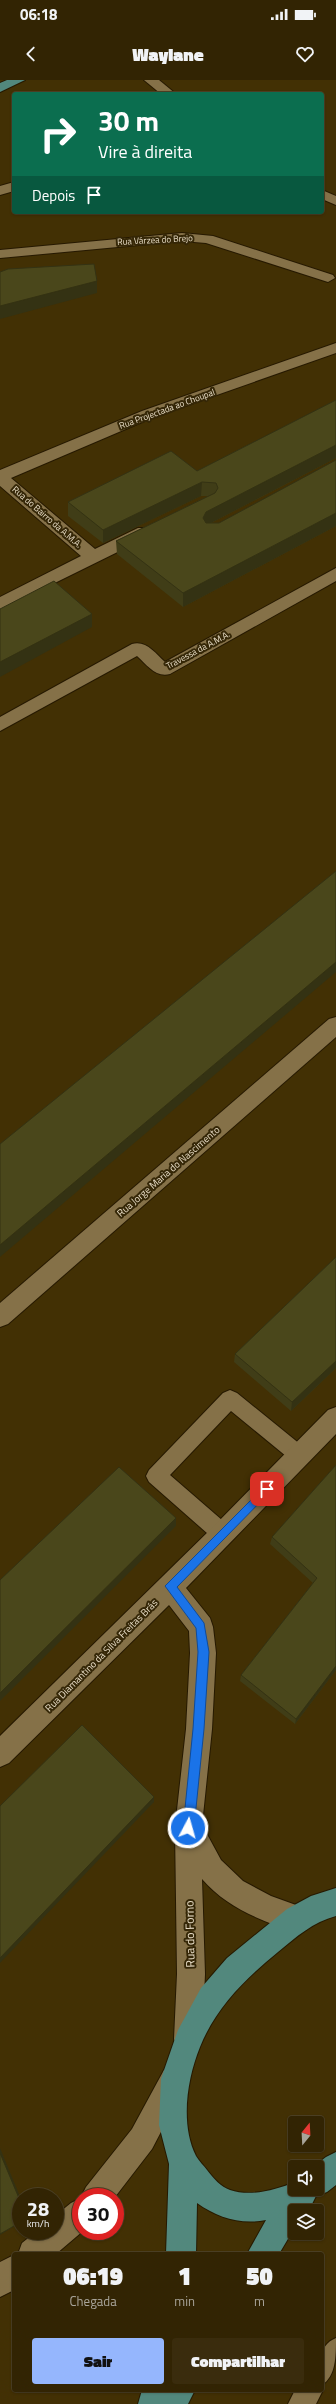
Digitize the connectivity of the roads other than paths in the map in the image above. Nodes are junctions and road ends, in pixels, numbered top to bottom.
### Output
1 (18, 80) edge
2 (151, 80) edge
3 (0, 88) edge
4 (166, 92) edge
5 (12, 187) edge
6 (0, 191) edge
7 (324, 195) edge
8 (336, 201) edge
9 (0, 254) edge
10 (328, 278) dead end
11 (336, 348) edge
12 (0, 476) edge
13 (162, 524) edge
14 (93, 557) junction
15 (336, 574) edge
16 (0, 604) edge
17 (0, 725) edge
18 (336, 1026) edge
19 (0, 1316) edge
20 (336, 1418) edge
21 (299, 1455) junction
22 (223, 1534) junction
23 (170, 1586) junction
24 (0, 1754) edge
25 (188, 1828) junction
26 (336, 1902) edge
27 (297, 1919) junction
28 (188, 2040) junction
29 (175, 2079) junction
30 (184, 2164) junction
31 (336, 2167) edge
32 (324, 2177) edge
33 (103, 2188) edge
34 (291, 2196) edge
35 (303, 2196) edge
36 (72, 2221) edge
37 (35, 2252) edge
38 (181, 2252) edge
39 (263, 2252) edge
40 (12, 2272) edge
41 (0, 2282) edge
42 (336, 2350) edge
43 (324, 2369) edge
44 (156, 2392) edge
45 (178, 2392) edge
46 (153, 2404) edge
47 (168, 2404) edge

1 - 3 main road
2 - 4 street
5 - 6 street
7 - 8 street
9 - 10 street, Rua Várzea do Brejo
11 - 12 street, Rua Projectada ao Choupal
12 - 14 street, Rua do Bairro da A.M.A.
13 - 14 street, Rua do Bairro da A.M.A.
14 - 16 street, Rua do Bairro da A.M.A.
15 - 17 street, Travessa da A.M.A.
18 - 19 street, Rua Jorge Maria do Nascimento
20 - 21 street, Rua Diamantino da Silva Freitas Brás
21 - 22 street, Rua Diamantino da Silva Freitas Brás
21 - 22 lane
22 - 23 street, Rua Diamantino da Silva Freitas Brás
23 - 24 street, Rua Diamantino da Silva Freitas Brás
23 - 25 street, Rua do Forno
25 - 27 street
25 - 28 street, Rua do Forno
26 - 27 main road
27 - 28 main road
28 - 29 main road
29 - 30 main road
29 - 33 street
30 - 34 main road
30 - 38 main road
31 - 32 main road
35 - 39 main road
36 - 37 street
40 - 41 street
42 - 43 lane
44 - 46 main road
45 - 47 main road

